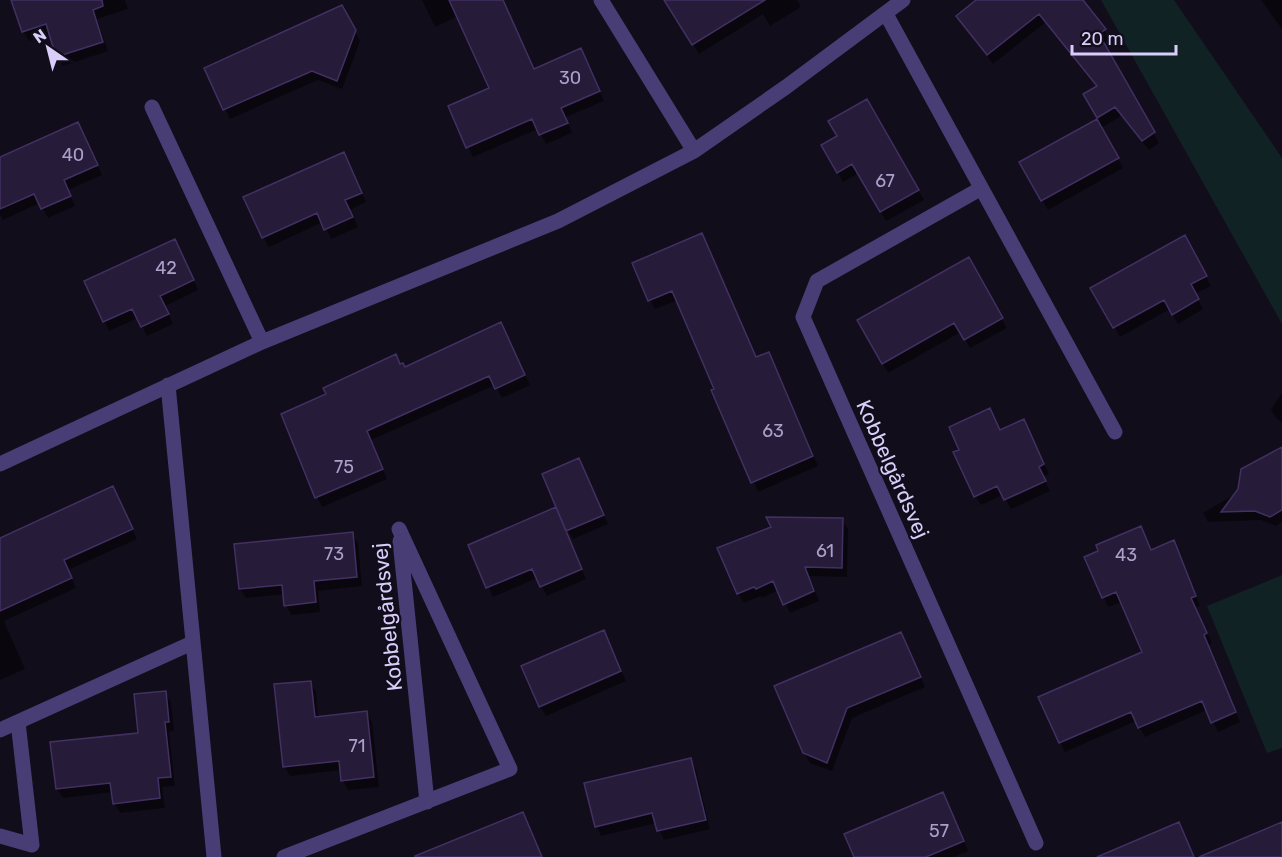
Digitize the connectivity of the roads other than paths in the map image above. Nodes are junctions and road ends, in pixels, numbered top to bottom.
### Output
1 (601, 0) edge
2 (903, 0) edge
3 (886, 14) junction
4 (152, 107) dead end
5 (694, 151) junction
6 (980, 189) junction
7 (262, 342) junction
8 (168, 385) junction
9 (1115, 432) dead end
10 (0, 464) edge
11 (192, 643) junction
12 (18, 722) junction
13 (0, 730) edge
14 (426, 801) junction
15 (0, 836) edge
16 (1036, 843) dead end
17 (214, 857) edge
18 (284, 857) edge

1 - 5 street
2 - 3 street
3 - 5 street
3 - 6 street
4 - 7 street
5 - 7 street
6 - 9 street
6 - 16 street, Kobbelgårdsvej
7 - 8 street
8 - 10 street
8 - 11 street
11 - 12 street
11 - 17 street
12 - 13 street
12 - 15 street
14 - 14 street, Kobbelgårdsvej
14 - 18 street, Kobbelgårdsvej

